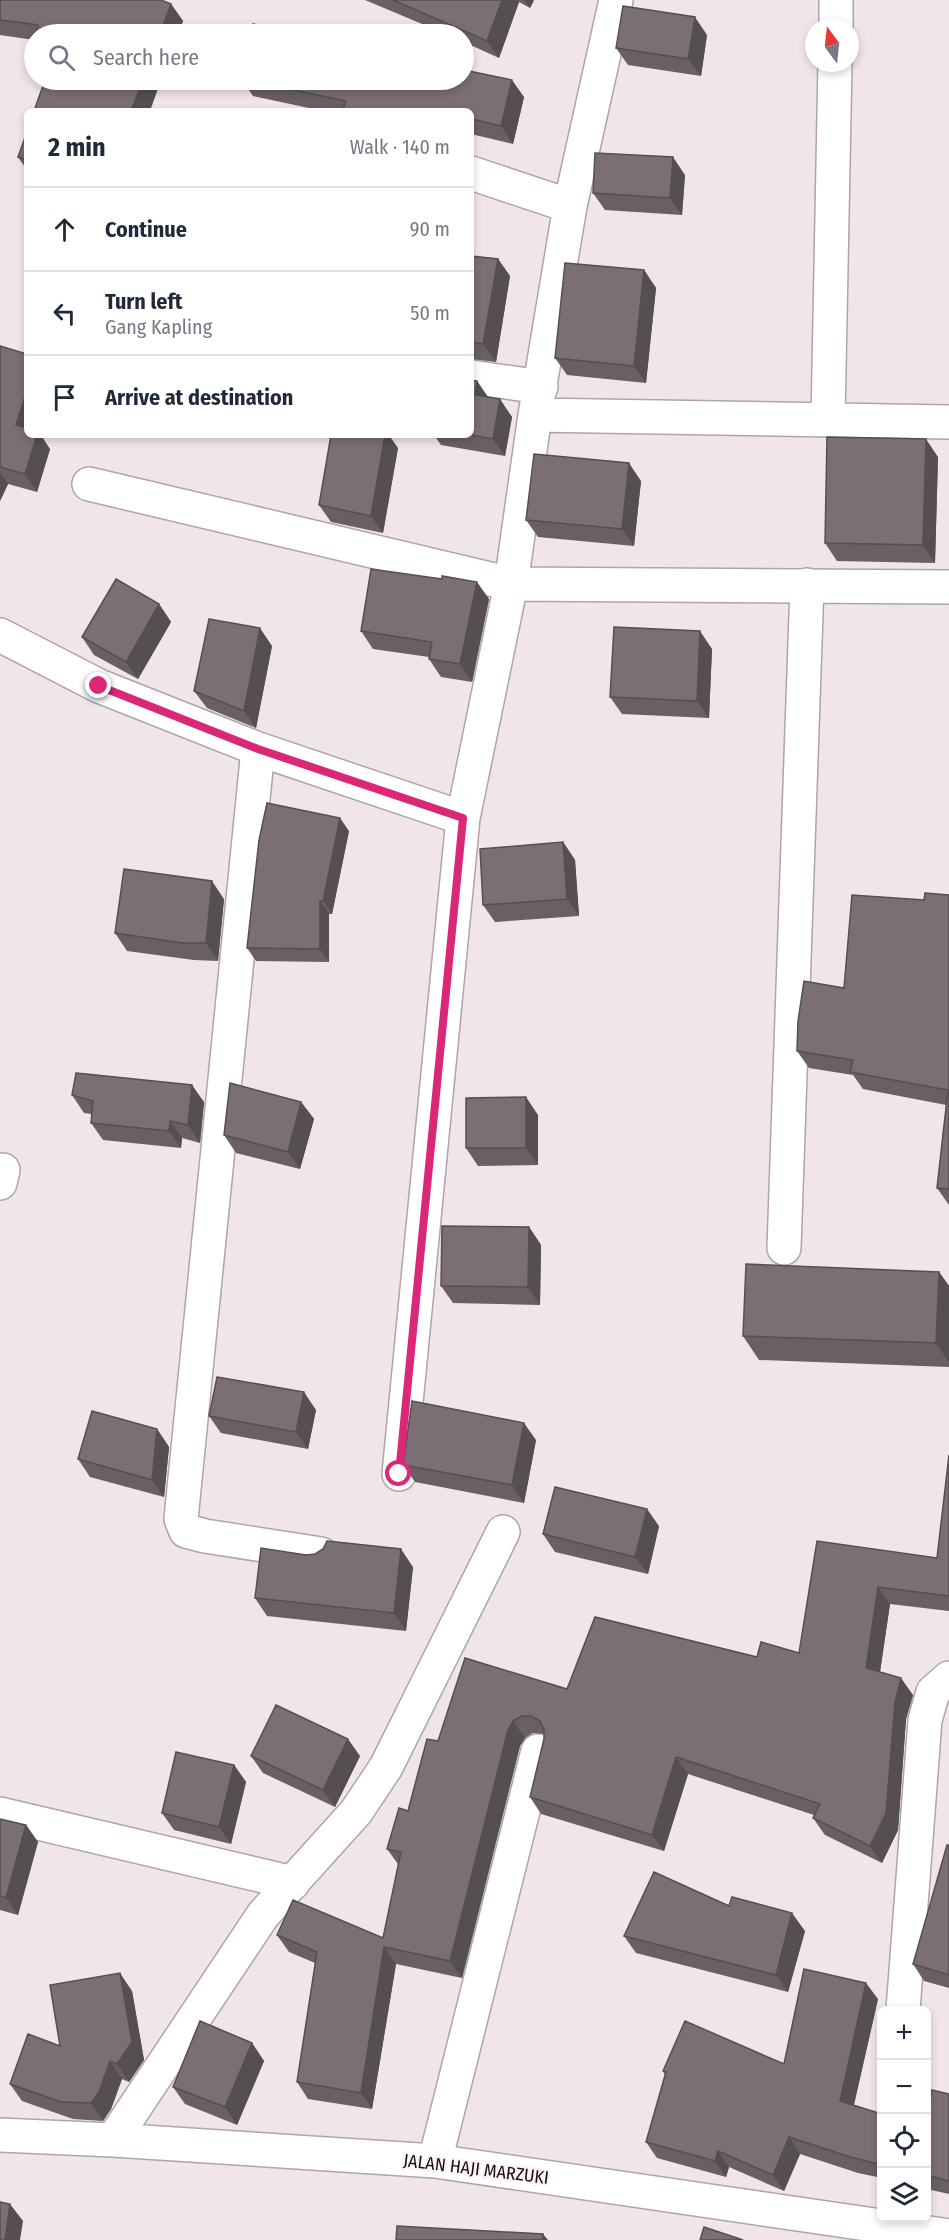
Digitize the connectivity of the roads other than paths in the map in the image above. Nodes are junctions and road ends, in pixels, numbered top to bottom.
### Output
1 (616, 0) edge
2 (836, 0) edge
3 (836, 18) edge
4 (835, 72) edge
5 (474, 174) edge
6 (570, 206) junction
7 (474, 378) edge
8 (538, 401) junction
9 (828, 420) junction
10 (949, 422) edge
11 (89, 484) dead end
12 (511, 584) junction
13 (807, 585) junction
14 (949, 587) edge
15 (0, 635) edge
16 (258, 749) junction
17 (463, 818) junction
18 (784, 1248) dead end
19 (399, 1474) dead end
20 (503, 1532) dead end
21 (321, 1554) edge
22 (949, 1678) edge
23 (538, 1751) dead end
24 (0, 1814) edge
25 (293, 1883) junction
26 (903, 2006) edge
27 (0, 2135) edge
28 (113, 2140) junction
29 (435, 2161) junction
30 (887, 2229) edge
31 (949, 2236) edge

1 - 6 street
2 - 3 street
4 - 9 street
5 - 6 street
6 - 8 street
7 - 8 street
8 - 9 street
8 - 12 street
9 - 10 street
11 - 12 street
12 - 13 street
12 - 17 street
13 - 14 street
13 - 18 street
15 - 16 street
16 - 17 street
16 - 21 street
17 - 19 street
20 - 25 street
22 - 26 street
23 - 29 street
24 - 25 street
25 - 28 street
27 - 28 street, JALAN HAJI MARZUKI
28 - 29 street, JALAN HAJI MARZUKI
29 - 30 street, JALAN HAJI MARZUKI
30 - 31 street, JALAN HAJI MARZUKI

